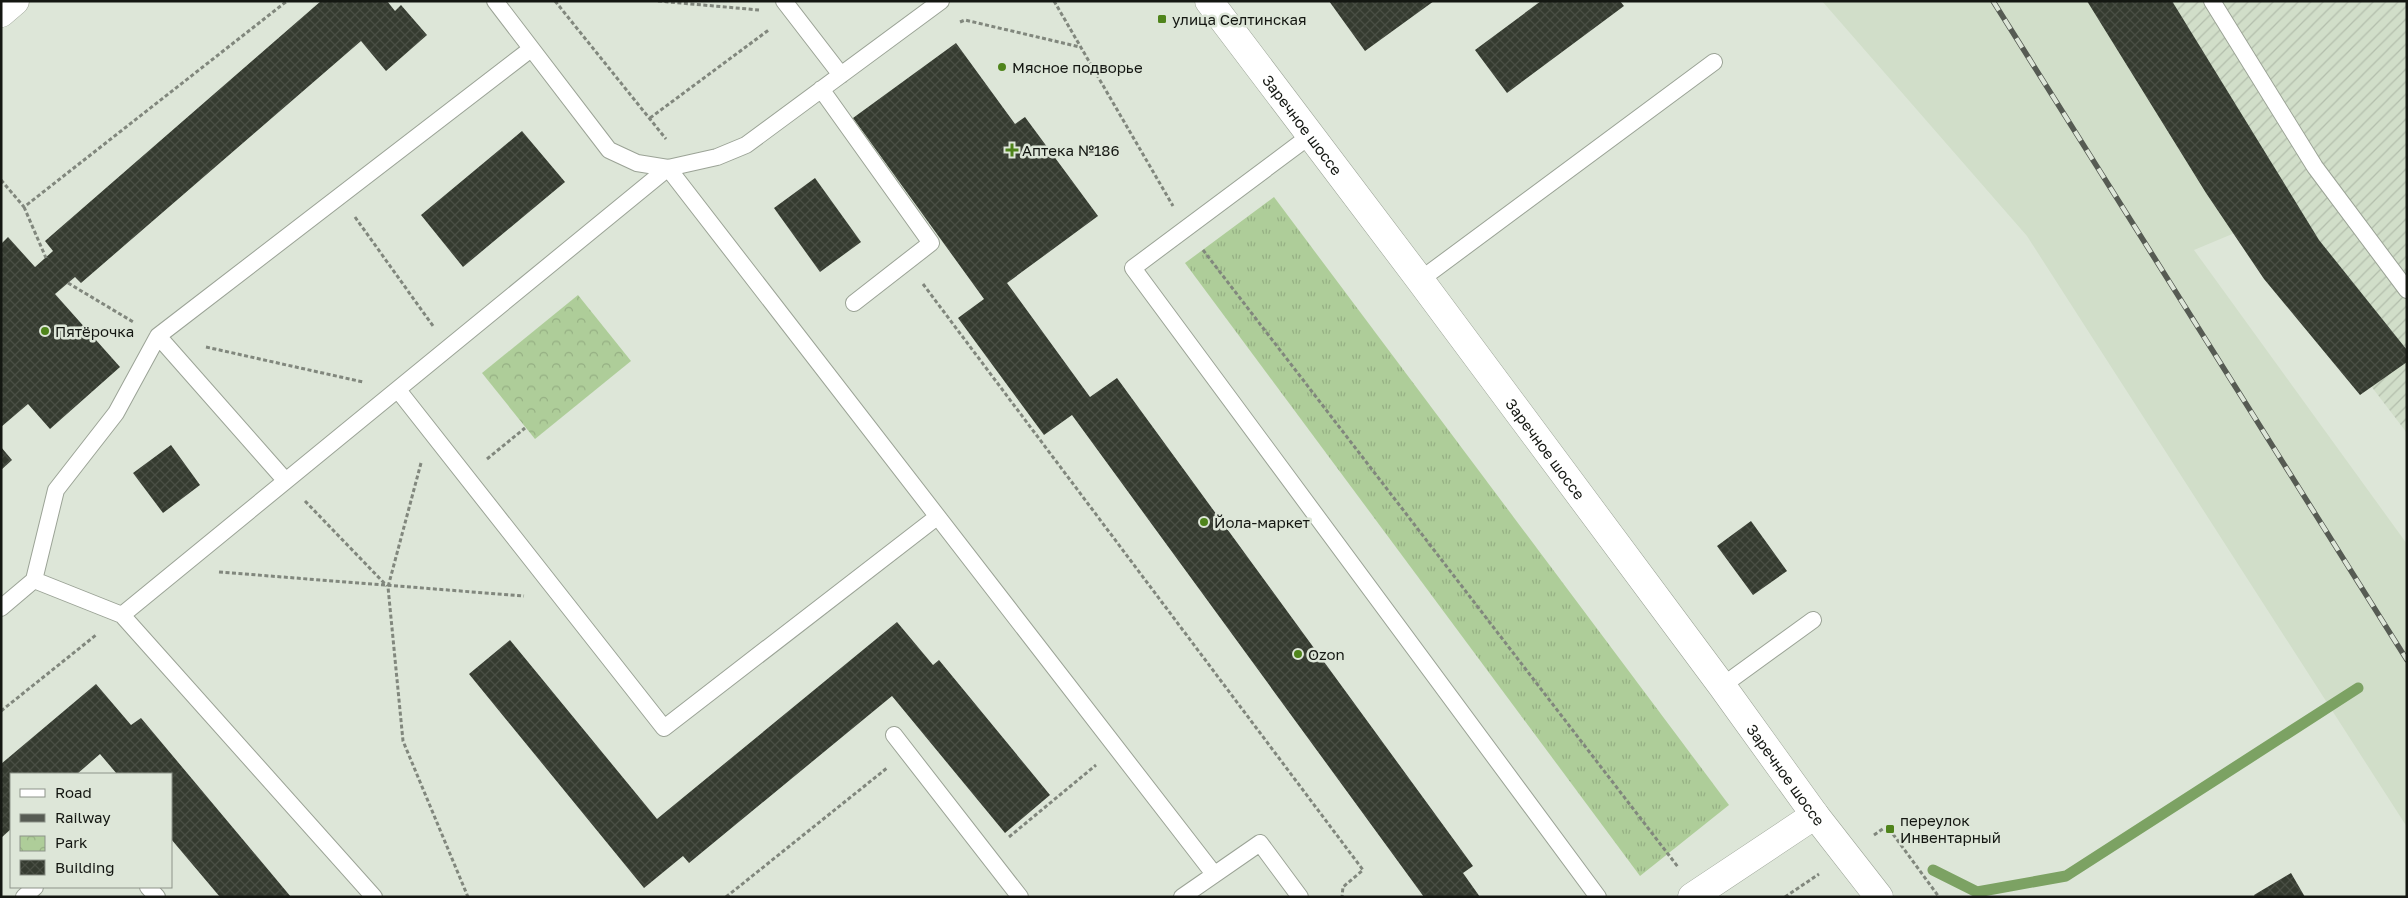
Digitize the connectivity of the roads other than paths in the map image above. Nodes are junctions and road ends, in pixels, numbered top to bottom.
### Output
1 (15, 1) edge
2 (495, 1) edge
3 (941, 1) edge
4 (1209, 1) edge
5 (2212, 1) edge
6 (788, 7) edge
7 (1, 13) edge
8 (531, 49) junction
9 (1714, 62) dead end
10 (841, 76) junction
11 (822, 89) junction
12 (1311, 135) junction
13 (668, 168) junction
14 (1420, 280) junction
15 (2407, 290) edge
16 (854, 303) dead end
17 (158, 336) junction
18 (398, 390) junction
19 (285, 480) junction
20 (937, 517) junction
21 (34, 580) junction
22 (1, 608) edge
23 (122, 615) junction
24 (1813, 620) dead end
25 (1722, 686) junction
26 (894, 735) dead end
27 (1815, 815) junction
28 (1214, 874) junction
29 (34, 888) edge
30 (1695, 895) edge
31 (24, 897) edge
32 (374, 897) edge
33 (1020, 897) edge
34 (1182, 897) edge
35 (1300, 897) edge
36 (1598, 897) edge
37 (1879, 897) edge

1 - 7 main road
2 - 8 lane
3 - 10 lane
4 - 12 main road, Заречное шоссе
5 - 15 lane
6 - 10 lane
8 - 13 lane
8 - 17 lane
9 - 14 lane
10 - 11 lane
11 - 13 lane
11 - 16 lane
12 - 14 main road, Заречное шоссе
12 - 36 lane
13 - 18 lane
13 - 20 lane
14 - 25 main road, Заречное шоссе
17 - 19 lane
17 - 21 lane
18 - 19 lane
18 - 20 lane
19 - 23 lane
20 - 28 lane
21 - 22 lane
21 - 23 lane
23 - 32 lane
24 - 25 lane
25 - 27 main road, Заречное шоссе
26 - 33 lane
27 - 30 main road
27 - 37 main road, Заречное шоссе
28 - 34 lane
28 - 35 lane
29 - 31 lane

